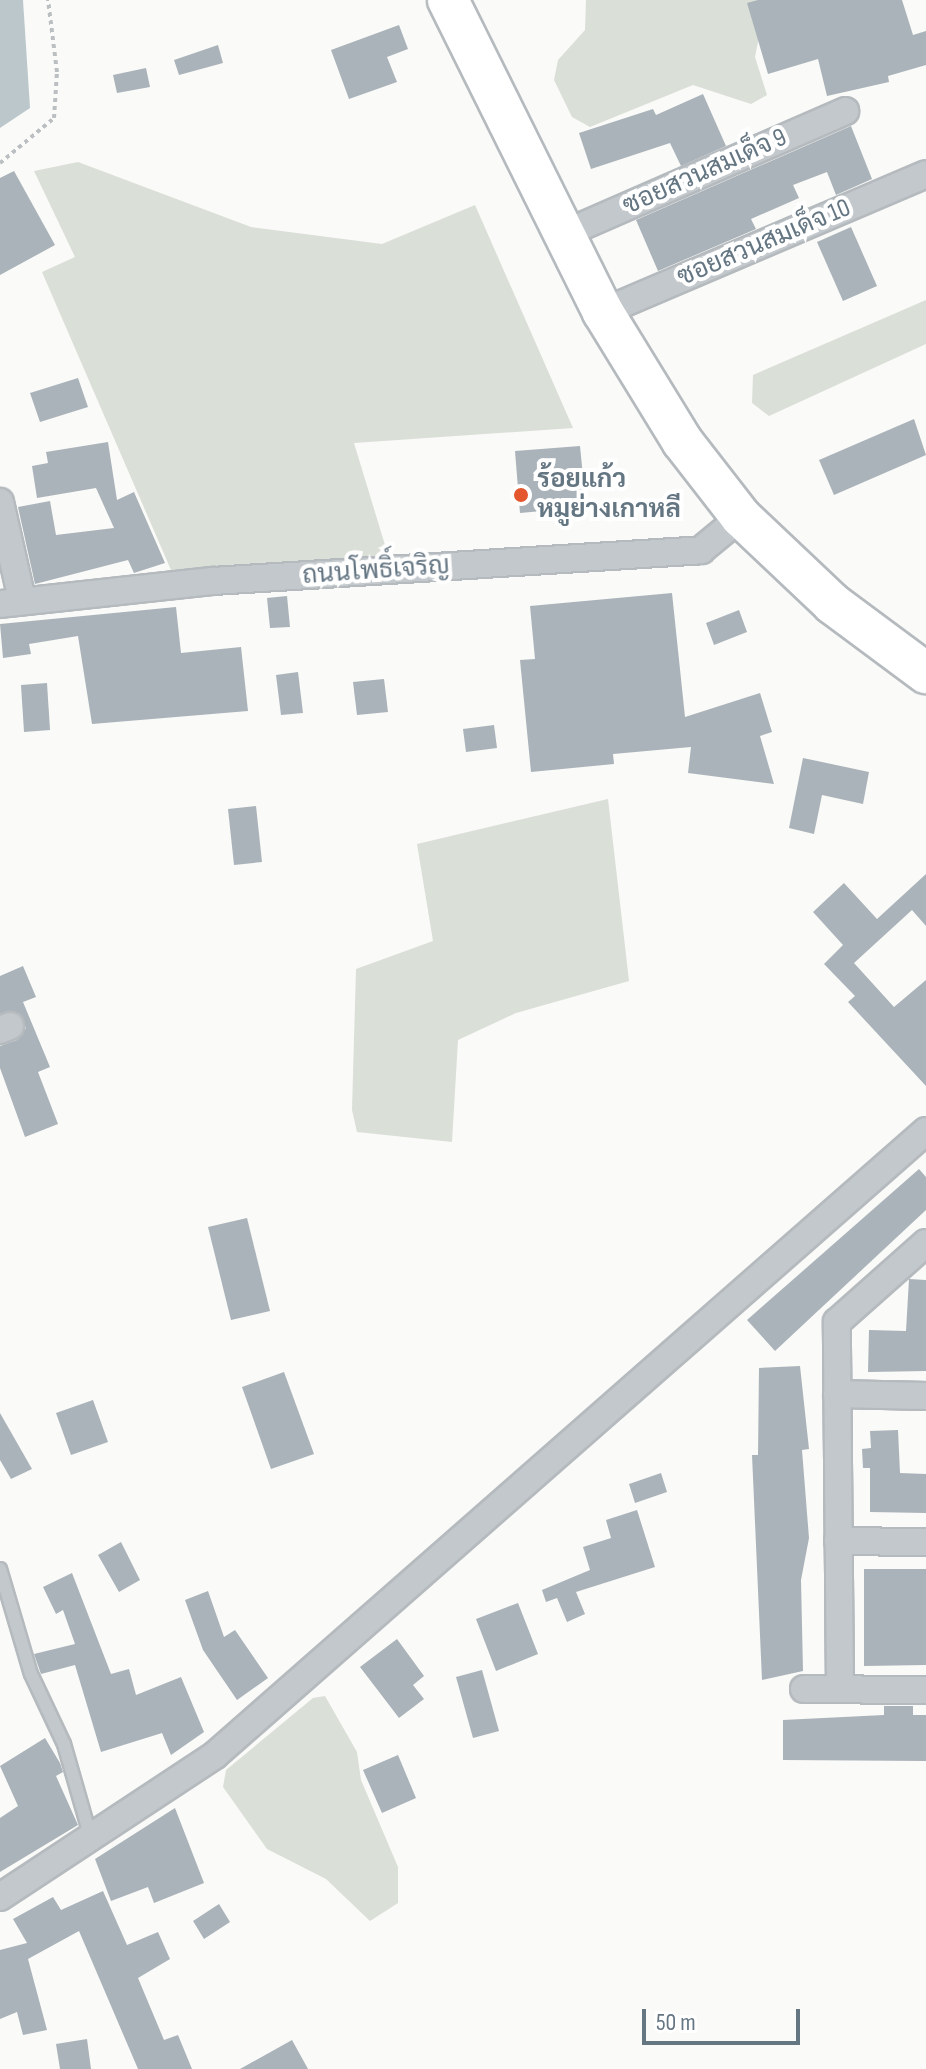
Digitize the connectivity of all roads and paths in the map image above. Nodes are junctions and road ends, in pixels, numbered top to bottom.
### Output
1 (48, 0) edge
2 (448, 0) edge
3 (845, 111) dead end
4 (0, 163) edge
5 (926, 174) edge
6 (564, 234) junction
7 (603, 312) junction
8 (0, 502) edge
9 (741, 517) junction
10 (11, 602) edge
11 (926, 673) edge
12 (926, 1131) edge
13 (924, 1246) edge
14 (837, 1394) junction
15 (926, 1396) edge
16 (838, 1541) junction
17 (926, 1542) edge
18 (0, 1569) edge
19 (804, 1689) dead end
20 (840, 1689) junction
21 (926, 1690) edge
22 (92, 1840) junction
23 (0, 1897) edge

1 - 4 path
2 - 6 main road
3 - 6 street, ซอยสวนสมเด็จ 9
5 - 7 street, ซอยสวนสมเด็จ 10
6 - 7 main road
7 - 9 main road
8 - 10 street
9 - 10 street, ถนนโพธิ์เจริญ
9 - 11 main road
12 - 22 street
13 - 14 street
14 - 15 street
14 - 16 street
16 - 17 street
16 - 20 street
18 - 22 lane
19 - 20 street
20 - 21 street
22 - 23 street

